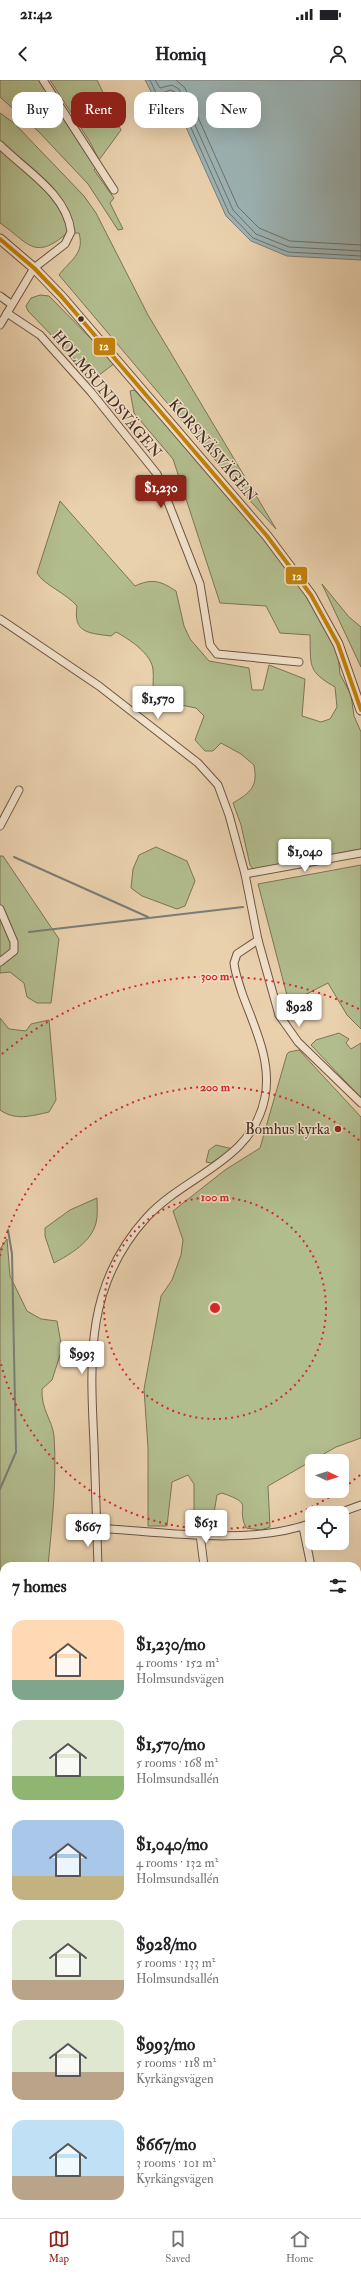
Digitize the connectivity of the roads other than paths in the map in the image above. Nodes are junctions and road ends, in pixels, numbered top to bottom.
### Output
1 (43, 80) edge
2 (0, 145) edge
3 (114, 190) dead end
4 (0, 239) edge
5 (34, 268) junction
6 (0, 296) edge
7 (11, 304) junction
8 (7, 313) junction
9 (0, 325) edge
10 (0, 618) edge
11 (299, 662) dead end
12 (361, 710) edge
13 (19, 790) dead end
14 (0, 826) edge
15 (361, 853) edge
16 (245, 874) junction
17 (0, 909) edge
18 (258, 940) junction
19 (0, 962) edge
20 (361, 1103) edge
21 (361, 1505) edge
22 (349, 1510) edge
23 (303, 1527) joint
24 (97, 1528) junction
25 (200, 1534) junction
26 (98, 1562) edge
27 (204, 1562) edge
28 (310, 1562) edge

1 - 3 street
2 - 5 street
4 - 5 street, KORSNÄSVÄGEN
5 - 7 street
5 - 12 street, KORSNÄSVÄGEN
6 - 7 street
7 - 8 street
8 - 9 street
8 - 11 street, HOLMSUNDSVÄGEN
10 - 16 street
13 - 14 street
15 - 16 street
16 - 18 street
17 - 19 street
18 - 20 street
18 - 24 street
21 - 22 street
23 - 25 street
23 - 28 street
24 - 25 street
24 - 26 street
25 - 27 street

